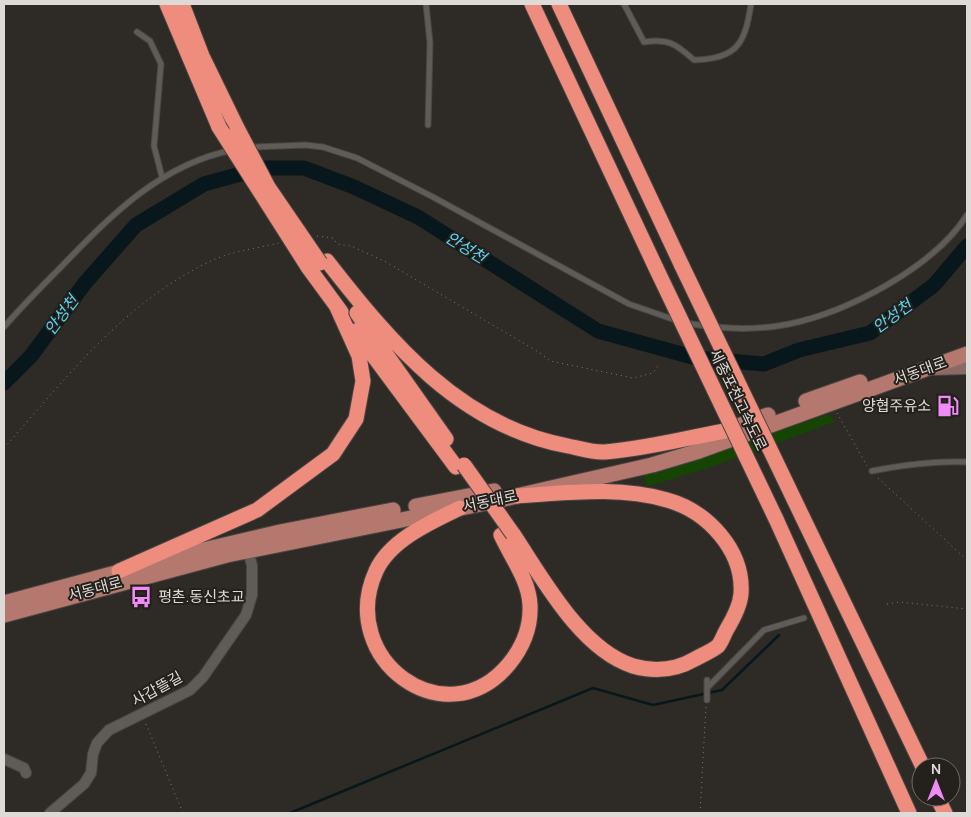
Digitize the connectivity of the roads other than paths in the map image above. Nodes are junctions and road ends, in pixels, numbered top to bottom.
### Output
1 (167, 4) edge
2 (182, 4) edge
3 (426, 4) edge
4 (532, 4) edge
5 (559, 4) edge
6 (624, 4) edge
7 (751, 4) edge
8 (138, 32) dead end
9 (428, 125) dead end
10 (162, 177) junction
11 (967, 215) edge
12 (319, 264) junction
13 (336, 305) junction
14 (4, 327) edge
15 (967, 344) edge
16 (967, 354) edge
17 (967, 367) edge
18 (929, 368) junction
19 (725, 431) junction
20 (967, 462) edge
21 (460, 466) junction
22 (872, 471) road end
23 (517, 496) junction
24 (460, 508) junction
25 (507, 534) junction
26 (247, 545) junction
27 (119, 571) junction
28 (4, 603) edge
29 (4, 614) edge
30 (804, 618) dead end
31 (707, 680) dead end
32 (707, 688) junction
33 (707, 700) road end
34 (918, 757) edge
35 (4, 759) edge
36 (26, 773) dead end
37 (50, 813) edge
38 (909, 813) edge

1 - 12 highway, bridge
2 - 12 highway, bridge
3 - 9 lane
4 - 38 highway, 세종포천고속도로, bridge
5 - 34 highway, 세종포천고속도로, bridge
6 - 7 lane
8 - 10 lane
10 - 11 lane
10 - 14 lane
12 - 13 highway
12 - 19 highway
12 - 21 highway
13 - 21 highway
13 - 27 highway
15 - 19 main road, 서동대로
16 - 18 main road, 서동대로
17 - 18 street
18 - 23 main road, 서동대로
19 - 26 main road, 서동대로
20 - 22 lane
21 - 25 highway
23 - 24 main road, 서동대로
23 - 25 highway
24 - 25 highway
24 - 26 main road, 서동대로
26 - 27 main road, 서동대로
26 - 29 main road, 서동대로
26 - 37 street, 사갑뜰길
27 - 28 main road, 서동대로
30 - 32 lane
31 - 32 lane
32 - 33 lane
35 - 36 street

